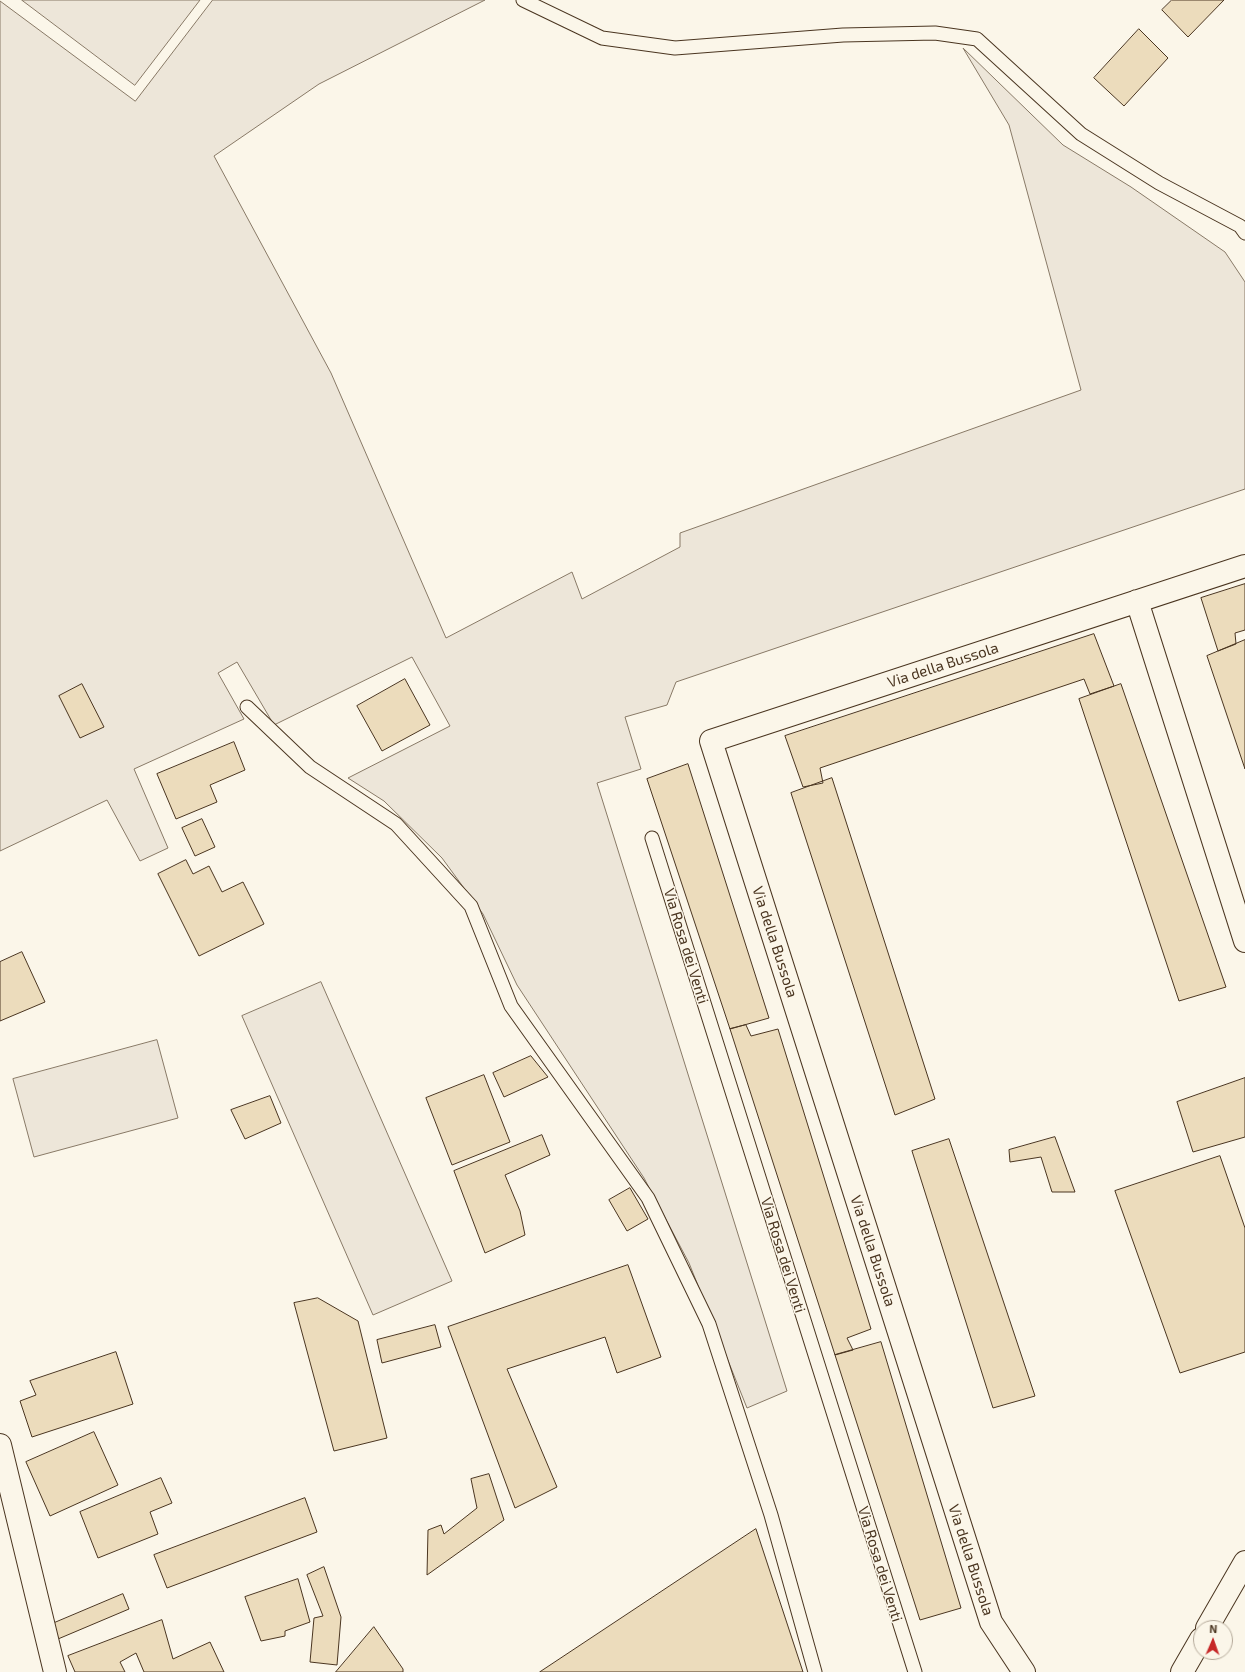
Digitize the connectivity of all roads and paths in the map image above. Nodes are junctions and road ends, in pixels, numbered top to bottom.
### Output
1 (523, 0) edge
2 (1245, 233) edge
3 (1245, 566) edge
4 (1137, 601) junction
5 (247, 707) dead end
6 (652, 838) dead end
7 (1245, 941) edge
8 (0, 1445) edge
9 (1245, 1562) edge
10 (1212, 1620) edge
11 (1193, 1653) edge
12 (55, 1672) edge
13 (815, 1672) edge
14 (915, 1672) edge
15 (1024, 1672) edge
16 (1182, 1672) edge

1 - 2 lane
3 - 4 street, Via della Bussola
4 - 7 street
4 - 15 street, Via della Bussola
5 - 13 lane
6 - 14 lane, Via Rosa dei Venti
8 - 12 street
9 - 10 street
11 - 16 street

